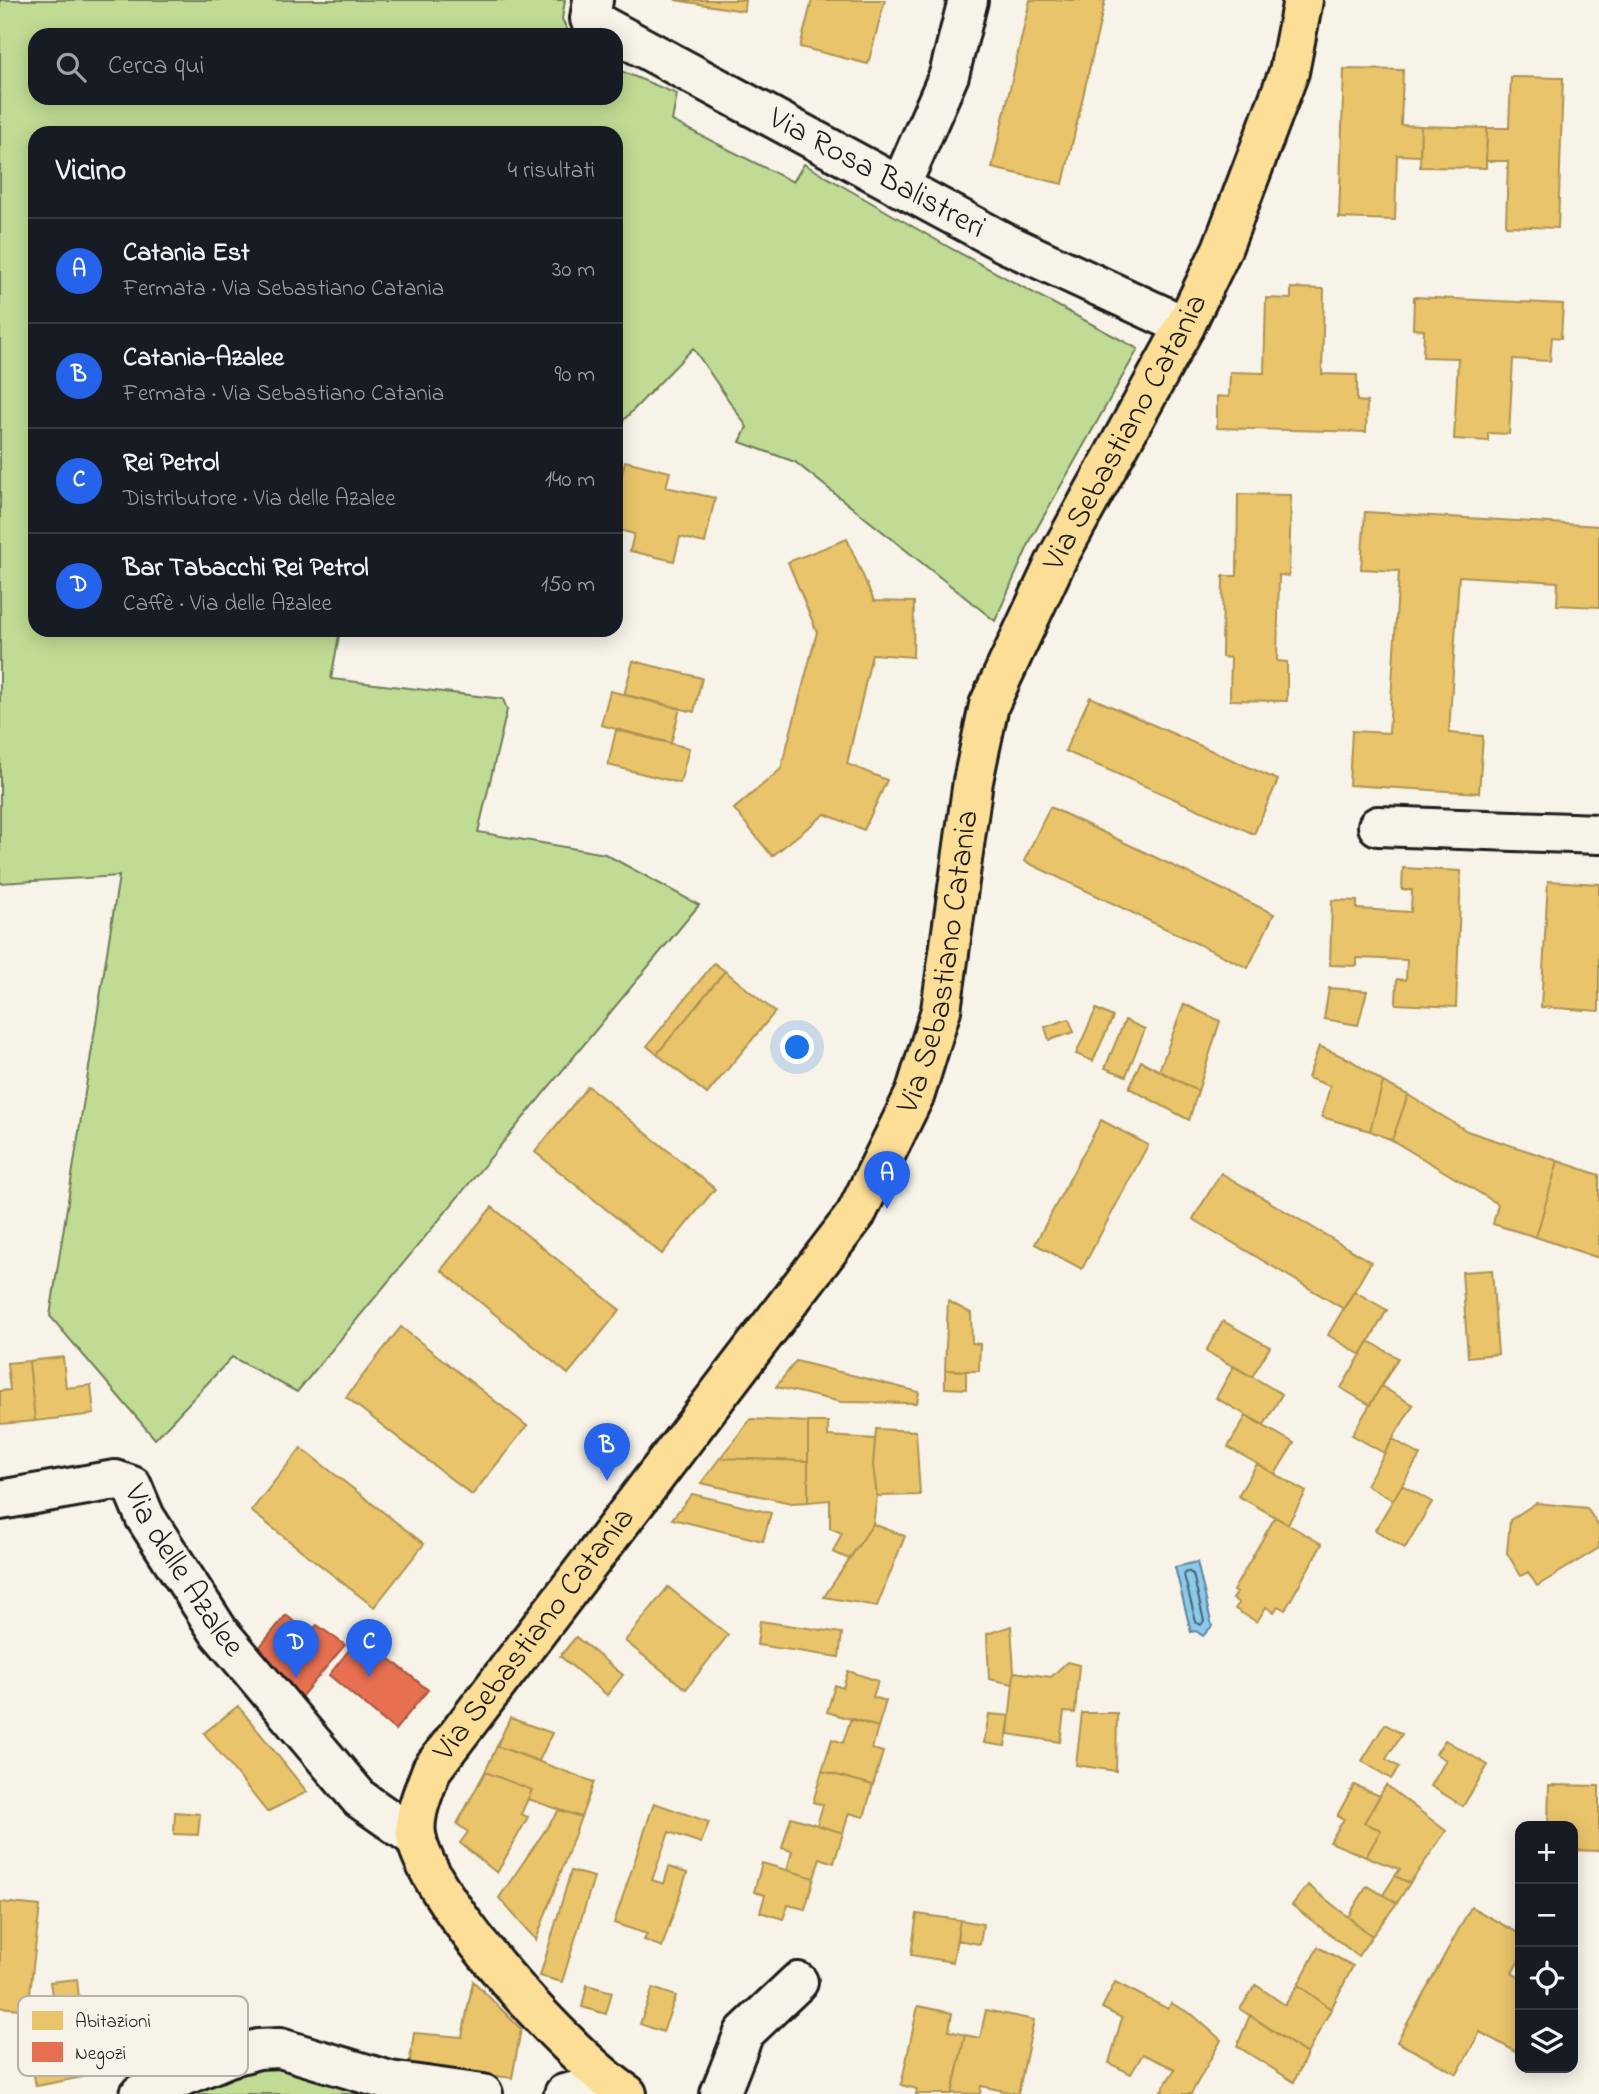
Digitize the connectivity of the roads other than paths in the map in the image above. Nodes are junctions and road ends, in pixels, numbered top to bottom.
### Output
1 (593, 0) edge
2 (968, 0) edge
3 (1303, 0) edge
4 (607, 28) edge
5 (623, 36) edge
6 (900, 187) junction
7 (1185, 326) junction
8 (1378, 827) dead end
9 (1599, 834) edge
10 (0, 1500) edge
11 (417, 1839) junction
12 (798, 1982) dead end
13 (248, 2052) edge
14 (183, 2076) edge
15 (619, 2088) edge
16 (140, 2094) edge
17 (483, 2094) edge
18 (564, 2094) edge
19 (720, 2094) edge

1 - 4 street, Via Rosa Balistreri
2 - 6 street
3 - 7 main road, Via Sebastiano Catania
5 - 6 street, Via Rosa Balistreri
6 - 7 street, Via Rosa Balistreri
7 - 11 main road, Via Sebastiano Catania
8 - 9 street
10 - 11 street, Via delle Azalee
11 - 15 main road, Via Sebastiano Catania
12 - 19 street
13 - 17 street
14 - 16 street
15 - 18 street

